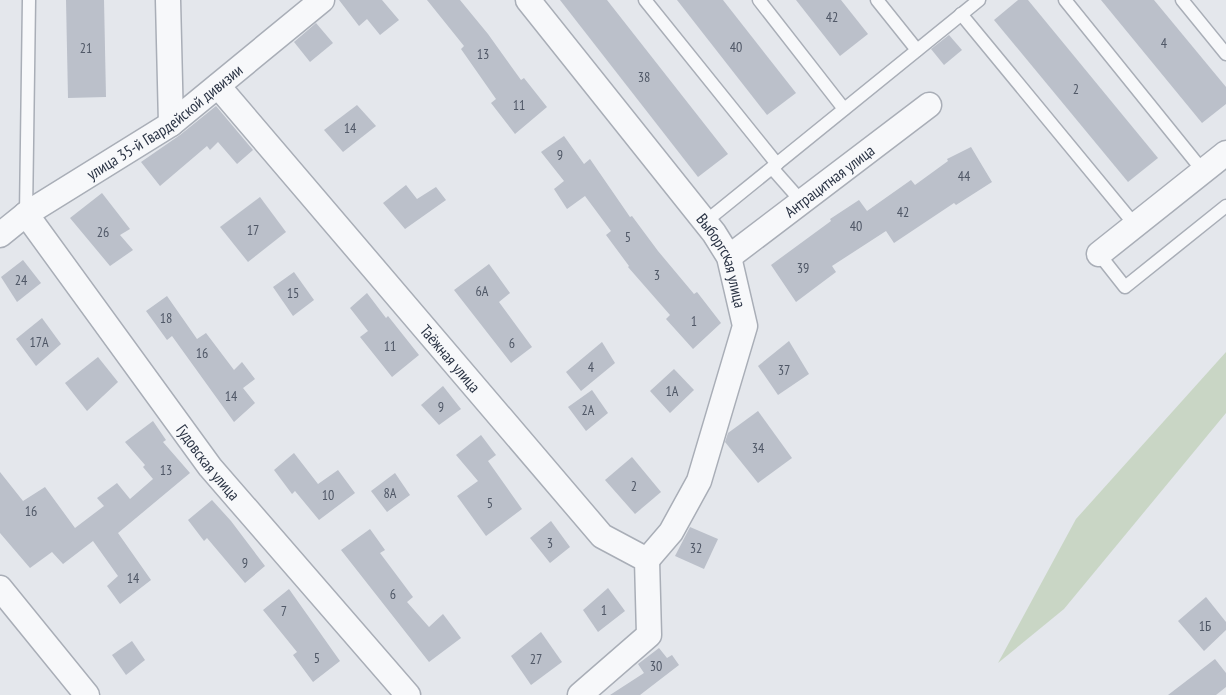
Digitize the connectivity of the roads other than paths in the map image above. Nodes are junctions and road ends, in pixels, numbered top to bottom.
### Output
1 (29, 0) edge
2 (168, 0) edge
3 (322, 0) edge
4 (528, 0) edge
5 (645, 0) edge
6 (759, 0) edge
7 (877, 0) edge
8 (979, 0) edge
9 (1065, 0) edge
10 (1182, 0) edge
11 (961, 14) junction
12 (917, 50) junction
13 (1226, 54) edge
14 (218, 86) junction
15 (929, 105) dead end
16 (844, 109) junction
17 (171, 124) junction
18 (1226, 153) edge
19 (774, 166) junction
20 (1203, 171) junction
21 (802, 202) junction
22 (1226, 206) edge
23 (26, 214) junction
24 (705, 222) junction
25 (1135, 225) junction
26 (0, 235) edge
27 (1099, 254) joint
28 (729, 257) junction
29 (647, 560) junction
30 (0, 588) edge
31 (87, 695) edge
32 (408, 695) edge
33 (580, 695) edge

1 - 23 lane
2 - 17 street
3 - 14 street, улица 35-й Гвардейской дивизии
4 - 24 street, Выборгская улица
5 - 19 lane
6 - 16 lane
7 - 12 lane
8 - 11 lane
9 - 20 lane
10 - 13 lane
11 - 12 lane
11 - 25 lane
12 - 16 lane
14 - 17 street, улица 35-й Гвардейской дивизии
14 - 29 street, Таёжная улица
15 - 21 street, Антрацитная улица
16 - 19 lane
17 - 23 street, улица 35-й Гвардейской дивизии
18 - 20 street
19 - 21 lane
19 - 24 lane
20 - 25 street
21 - 28 street, Антрацитная улица
22 - 27 lane
23 - 26 street, улица 35-й Гвардейской дивизии
23 - 32 street, Гудовская улица
24 - 28 street, Выборгская улица
25 - 27 street
28 - 29 street, Выборгская улица
29 - 33 street
30 - 31 street

